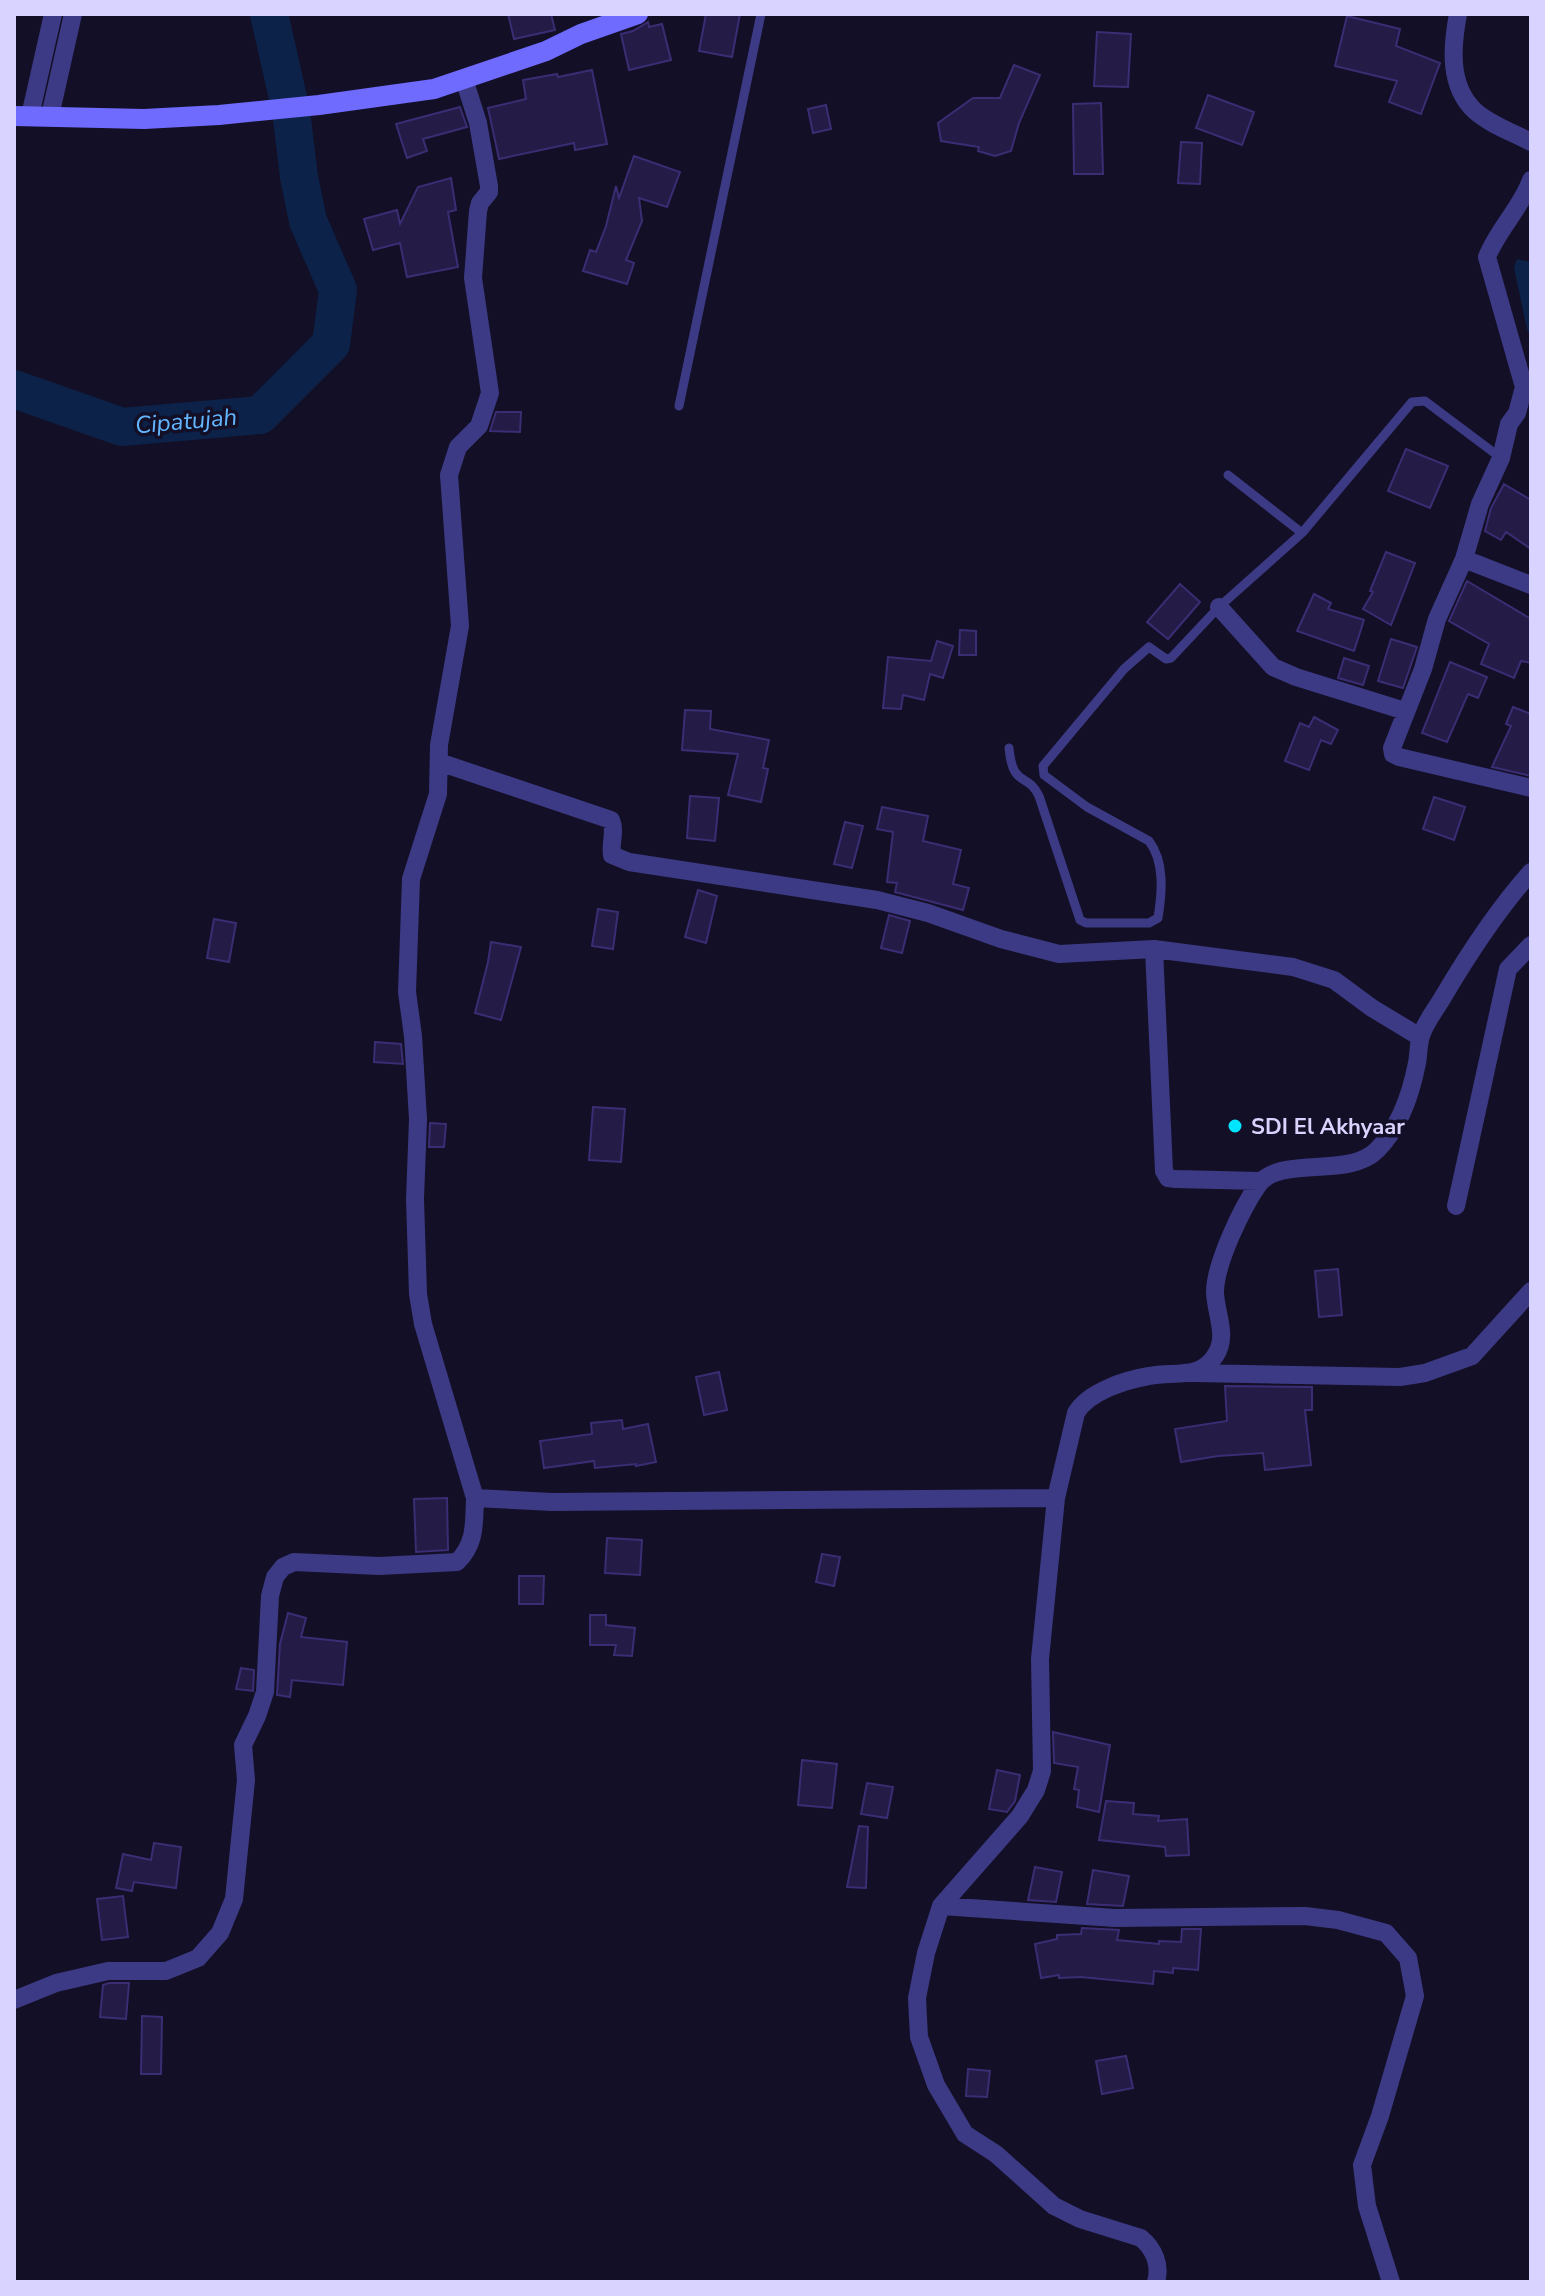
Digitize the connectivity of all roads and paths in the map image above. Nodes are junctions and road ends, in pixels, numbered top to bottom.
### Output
1 (53, 14) edge
2 (73, 14) edge
3 (638, 14) edge
4 (761, 14) edge
5 (1458, 14) edge
6 (464, 79) junction
7 (31, 116) edge
8 (1531, 142) edge
9 (1531, 180) edge
10 (679, 406) dead end
11 (1501, 458) junction
12 (1228, 475) dead end
13 (1302, 533) junction
14 (1464, 559) junction
15 (1531, 585) edge
16 (1219, 607) junction
17 (1405, 711) junction
18 (1009, 748) dead end
19 (439, 762) junction
20 (1531, 788) edge
21 (1531, 872) edge
22 (1531, 945) edge
23 (1154, 949) junction
24 (1420, 1037) junction
25 (1260, 1181) junction
26 (1456, 1206) dead end
27 (1531, 1291) edge
28 (1196, 1373) junction
29 (475, 1498) junction
30 (1056, 1498) junction
31 (941, 1906) junction
32 (14, 2000) edge
33 (1156, 2282) edge
34 (1391, 2282) edge

1 - 7 street
2 - 7 street
3 - 6 street
4 - 10 lane
5 - 8 street
6 - 7 street
6 - 19 street
9 - 11 street
11 - 13 lane
11 - 14 street
12 - 13 lane
13 - 16 lane
14 - 15 street
14 - 17 street
16 - 17 street
16 - 18 lane
17 - 20 street
19 - 23 street
19 - 29 street
21 - 24 street
22 - 26 street
23 - 24 street
23 - 25 street
24 - 25 street
25 - 28 street
27 - 28 street
28 - 30 street
29 - 30 street
29 - 32 street
30 - 31 street
31 - 33 street
31 - 34 street

